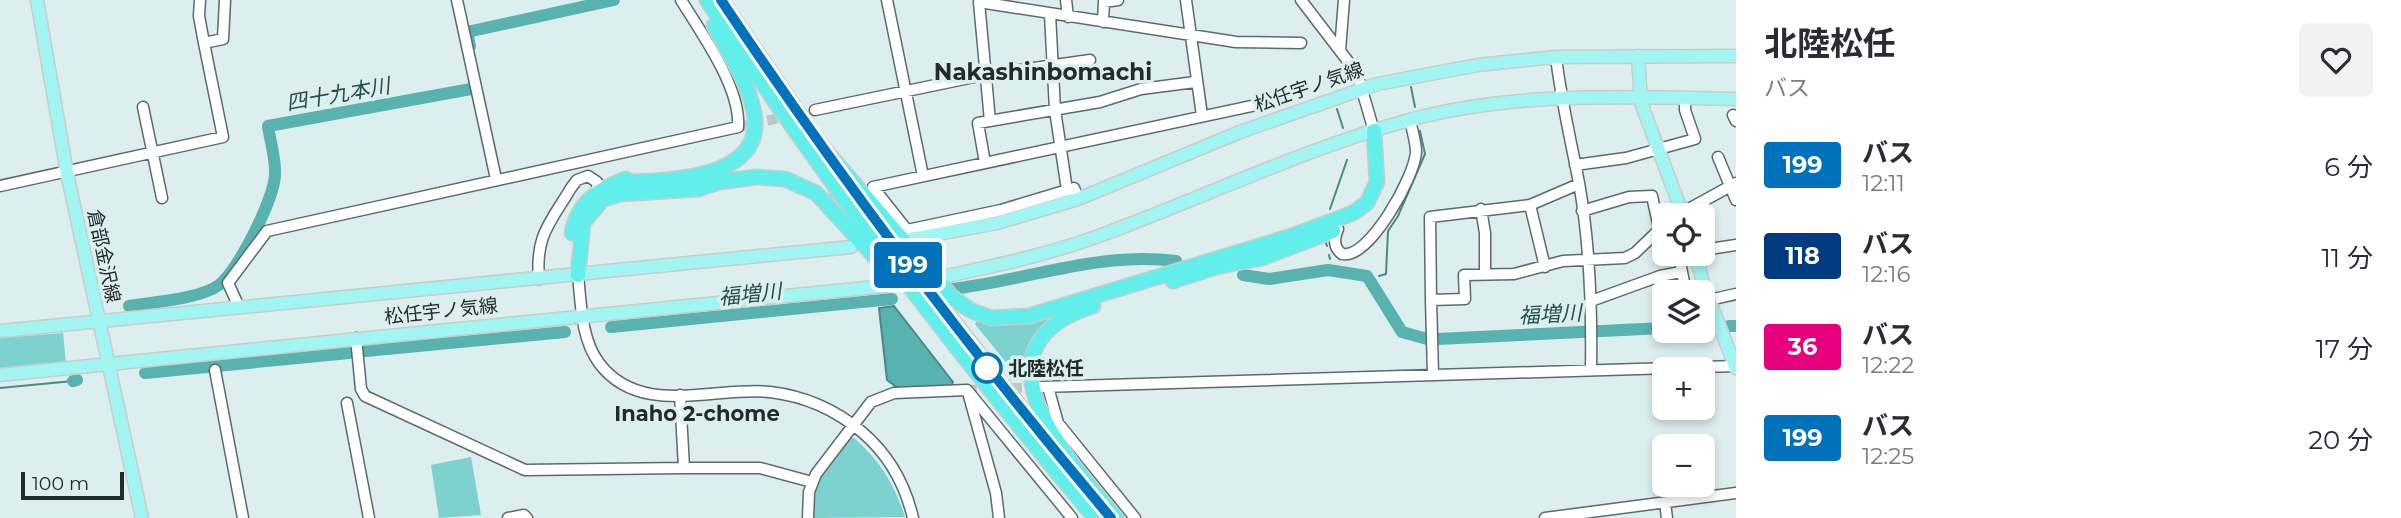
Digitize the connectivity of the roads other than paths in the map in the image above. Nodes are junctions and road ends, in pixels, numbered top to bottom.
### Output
1 (37, 0) edge
2 (200, 0) edge
3 (225, 0) edge
4 (457, 0) edge
5 (681, 0) edge
6 (700, 0) edge
7 (706, 0) edge
8 (721, 0) edge
9 (887, 0) edge
10 (1066, 0) edge
11 (1118, 0) edge
12 (1186, 0) edge
13 (1301, 0) edge
14 (1344, 0) edge
15 (1050, 14) junction
16 (1068, 17) junction
17 (1103, 22) junction
18 (1189, 35) junction
19 (204, 43) junction
20 (1301, 43) dead end
21 (1340, 50) junction
22 (1638, 56) junction
23 (1736, 56) edge
24 (1556, 57) junction
25 (1090, 60) dead end
26 (1052, 65) junction
27 (984, 75) junction
28 (1195, 82) junction
29 (1362, 89) junction
30 (904, 90) junction
31 (1640, 97) junction
32 (1685, 98) junction
33 (1561, 99) junction
34 (1736, 99) edge
35 (1275, 100) dead end
36 (143, 107) dead end
37 (815, 110) tunnel mouth
38 (1055, 110) junction
39 (1202, 116) junction
40 (1410, 120) junction
41 (990, 121) junction
42 (1374, 131) junction
43 (814, 137) junction
44 (1059, 147) junction
45 (1660, 150) junction
46 (152, 152) junction
47 (1718, 157) dead end
48 (985, 163) junction
49 (1574, 165) junction
50 (67, 173) junction
51 (718, 176) junction
52 (923, 176) junction
53 (496, 179) junction
54 (1579, 184) junction
55 (1733, 185) edge
56 (0, 186) edge
57 (619, 188) junction
58 (598, 191) junction
59 (1073, 194) junction
60 (162, 198) dead end
61 (1736, 200) edge
62 (1654, 203) edge
63 (1677, 203) edge
64 (1701, 203) edge
65 (1530, 205) junction
66 (1481, 209) junction
67 (1582, 211) junction
68 (1338, 229) junction
69 (1316, 232) junction
70 (1652, 235) edge
71 (911, 239) dead end
72 (1736, 245) edge
73 (851, 247) dead end
74 (1715, 248) edge
75 (1588, 260) junction
76 (1214, 263) junction
77 (1680, 266) edge
78 (1545, 267) junction
79 (1681, 272) junction
80 (578, 275) junction
81 (1485, 275) junction
82 (942, 278) dead end
83 (539, 279) junction
84 (1683, 280) edge
85 (885, 286) dead end
86 (1736, 294) edge
87 (1715, 299) edge
88 (1430, 300) junction
89 (1591, 301) junction
90 (239, 307) junction
91 (1715, 315) edge
92 (583, 316) junction
93 (98, 321) junction
94 (0, 331) edge
95 (356, 338) junction
96 (961, 354) junction
97 (107, 364) junction
98 (1736, 366) edge
99 (215, 370) dead end
100 (1591, 370) junction
101 (0, 375) edge
102 (1433, 375) junction
103 (967, 390) junction
104 (680, 395) junction
105 (347, 404) dead end
106 (853, 424) junction
107 (684, 468) junction
108 (812, 482) junction
109 (1736, 493) edge
110 (1664, 503) junction
111 (142, 518) edge
112 (243, 518) edge
113 (369, 518) edge
114 (508, 518) edge
115 (527, 518) edge
116 (808, 518) edge
117 (913, 518) edge
118 (999, 518) edge
119 (1072, 518) edge
120 (1095, 518) edge
121 (1114, 518) edge
122 (1135, 518) edge
123 (1545, 518) edge
124 (1552, 518) edge
125 (1667, 518) edge

1 - 50 main road, 倉部金沢線
2 - 19 street
3 - 19 street
4 - 53 street
5 - 53 street
6 - 51 highway
7 - 96 highway
8 - 43 highway
9 - 30 street
10 - 16 street
11 - 17 street
12 - 18 street
13 - 21 street
14 - 21 street
15 - 16 street
15 - 26 street
15 - 27 street
16 - 17 street
17 - 18 street
18 - 20 street
18 - 28 street
19 - 46 street
21 - 29 street
22 - 23 main road, 松任宇ノ気線
22 - 24 main road, 松任宇ノ気線
22 - 31 main road
24 - 29 main road, 松任宇ノ気線
24 - 33 street
25 - 26 street
26 - 27 street
26 - 38 street
27 - 30 street
27 - 41 street
28 - 38 street
28 - 39 street
29 - 42 street
29 - 59 main road, 松任宇ノ気線
30 - 37 street
30 - 52 street
31 - 32 main road
31 - 33 main road
31 - 45 main road
32 - 34 main road
32 - 45 street
33 - 40 main road
33 - 49 street
35 - 39 street
36 - 46 street
38 - 41 street
38 - 44 street
39 - 44 street
40 - 42 main road
40 - 68 street
41 - 48 street
42 - 68 highway
42 - 69 highway
42 - 82 main road
43 - 76 highway
43 - 121 highway
44 - 48 street
44 - 59 street
45 - 49 street
45 - 63 main road
46 - 50 street
46 - 60 street
47 - 55 street
48 - 52 street
49 - 54 street
50 - 56 street
50 - 93 main road, 倉部金沢線
51 - 57 highway
51 - 96 highway
52 - 59 street
53 - 90 street
54 - 65 street
54 - 67 street
55 - 61 street
55 - 64 street
57 - 58 highway
57 - 80 highway
58 - 80 highway
58 - 83 street
59 - 71 main road, 松任宇ノ気線
62 - 67 street
65 - 66 street
65 - 78 street
66 - 81 street
66 - 88 street
67 - 75 street
68 - 69 highway
69 - 76 highway
70 - 75 street
72 - 74 street
73 - 80 main road, 松任宇ノ気線
75 - 78 street
75 - 89 street
76 - 121 highway
77 - 79 street
78 - 81 street
79 - 84 street
79 - 89 street
80 - 83 main road, 松任宇ノ気線
80 - 92 street
81 - 88 street
83 - 90 main road, 松任宇ノ気線
85 - 92 main road, 松任宇ノ気線
86 - 87 street
88 - 102 street
89 - 100 street
90 - 93 main road, 松任宇ノ気線
91 - 98 main road
92 - 95 main road, 松任宇ノ気線
92 - 104 street
93 - 94 main road, 松任宇ノ気線
93 - 97 main road, 倉部金沢線
95 - 97 main road, 松任宇ノ気線
95 - 107 street
96 - 120 highway
97 - 101 main road, 松任宇ノ気線
97 - 111 main road, 倉部金沢線
98 - 100 street
99 - 112 street
100 - 102 street
102 - 122 street
103 - 106 street
103 - 118 street
103 - 119 street
104 - 106 street
104 - 107 street
105 - 113 street
106 - 108 street
106 - 117 street
107 - 108 street
108 - 116 street
109 - 110 street
110 - 124 street
110 - 125 street
114 - 115 street
123 - 124 street

